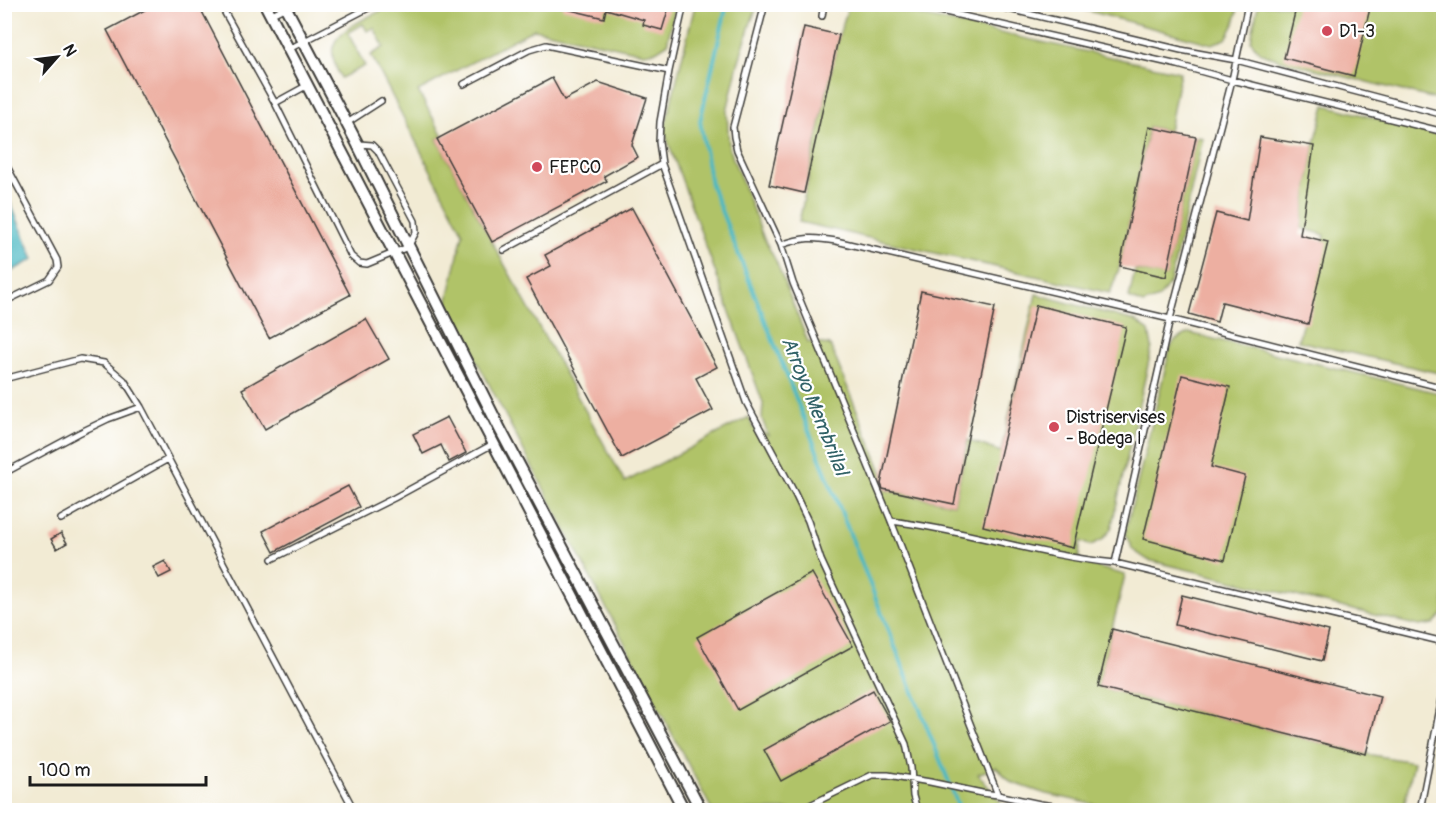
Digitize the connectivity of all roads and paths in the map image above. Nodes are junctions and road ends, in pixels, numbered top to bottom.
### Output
1 (220, 4) edge
2 (265, 4) edge
3 (376, 4) edge
4 (684, 4) edge
5 (765, 4) edge
6 (824, 4) edge
7 (910, 4) edge
8 (987, 4) edge
9 (1248, 4) edge
10 (287, 6) edge
11 (270, 15) junction
12 (822, 16) dead end
13 (304, 42) junction
14 (288, 50) junction
15 (1236, 60) junction
16 (669, 71) junction
17 (1232, 80) junction
18 (464, 84) dead end
19 (306, 86) junction
20 (381, 101) dead end
21 (275, 103) junction
22 (1443, 115) edge
23 (346, 123) junction
24 (1443, 132) edge
25 (357, 143) junction
26 (4, 161) edge
27 (662, 164) junction
28 (781, 245) junction
29 (408, 247) junction
30 (504, 250) dead end
31 (394, 253) junction
32 (4, 302) edge
33 (1170, 319) junction
34 (4, 379) edge
35 (1443, 388) edge
36 (141, 407) junction
37 (493, 444) junction
38 (168, 459) junction
39 (4, 470) edge
40 (61, 519) dead end
41 (891, 521) junction
42 (272, 559) dead end
43 (1115, 563) junction
44 (1443, 642) edge
45 (1443, 688) edge
46 (646, 705) junction
47 (633, 713) junction
48 (912, 778) junction
49 (998, 795) junction
50 (810, 805) dead end
51 (354, 810) edge
52 (684, 810) edge
53 (701, 810) edge
54 (917, 810) edge
55 (1080, 810) edge
56 (1420, 810) edge

1 - 21 lane
2 - 11 street
3 - 13 lane
4 - 16 lane
5 - 28 lane
6 - 12 lane
7 - 17 lane
8 - 15 lane
9 - 15 lane
10 - 11 lane
10 - 13 street
11 - 14 street
13 - 14 lane
13 - 23 street
14 - 19 street
15 - 17 lane
15 - 22 lane
16 - 18 lane
16 - 27 lane
17 - 24 lane
17 - 33 lane
19 - 21 lane
19 - 31 street
20 - 23 lane
21 - 31 lane
23 - 25 street
25 - 29 street
25 - 29 lane
26 - 32 lane
27 - 30 lane
27 - 48 lane
28 - 33 lane
28 - 41 lane
29 - 31 lane
29 - 46 street
31 - 37 street
33 - 35 lane
33 - 43 lane
34 - 36 lane
36 - 38 lane
36 - 39 lane
37 - 42 lane
37 - 47 street
38 - 40 lane
38 - 51 lane
41 - 43 lane
41 - 49 lane
43 - 44 lane
45 - 56 lane
46 - 47 street
46 - 53 street
47 - 52 street
48 - 49 lane
48 - 50 lane
48 - 54 lane
49 - 55 lane

